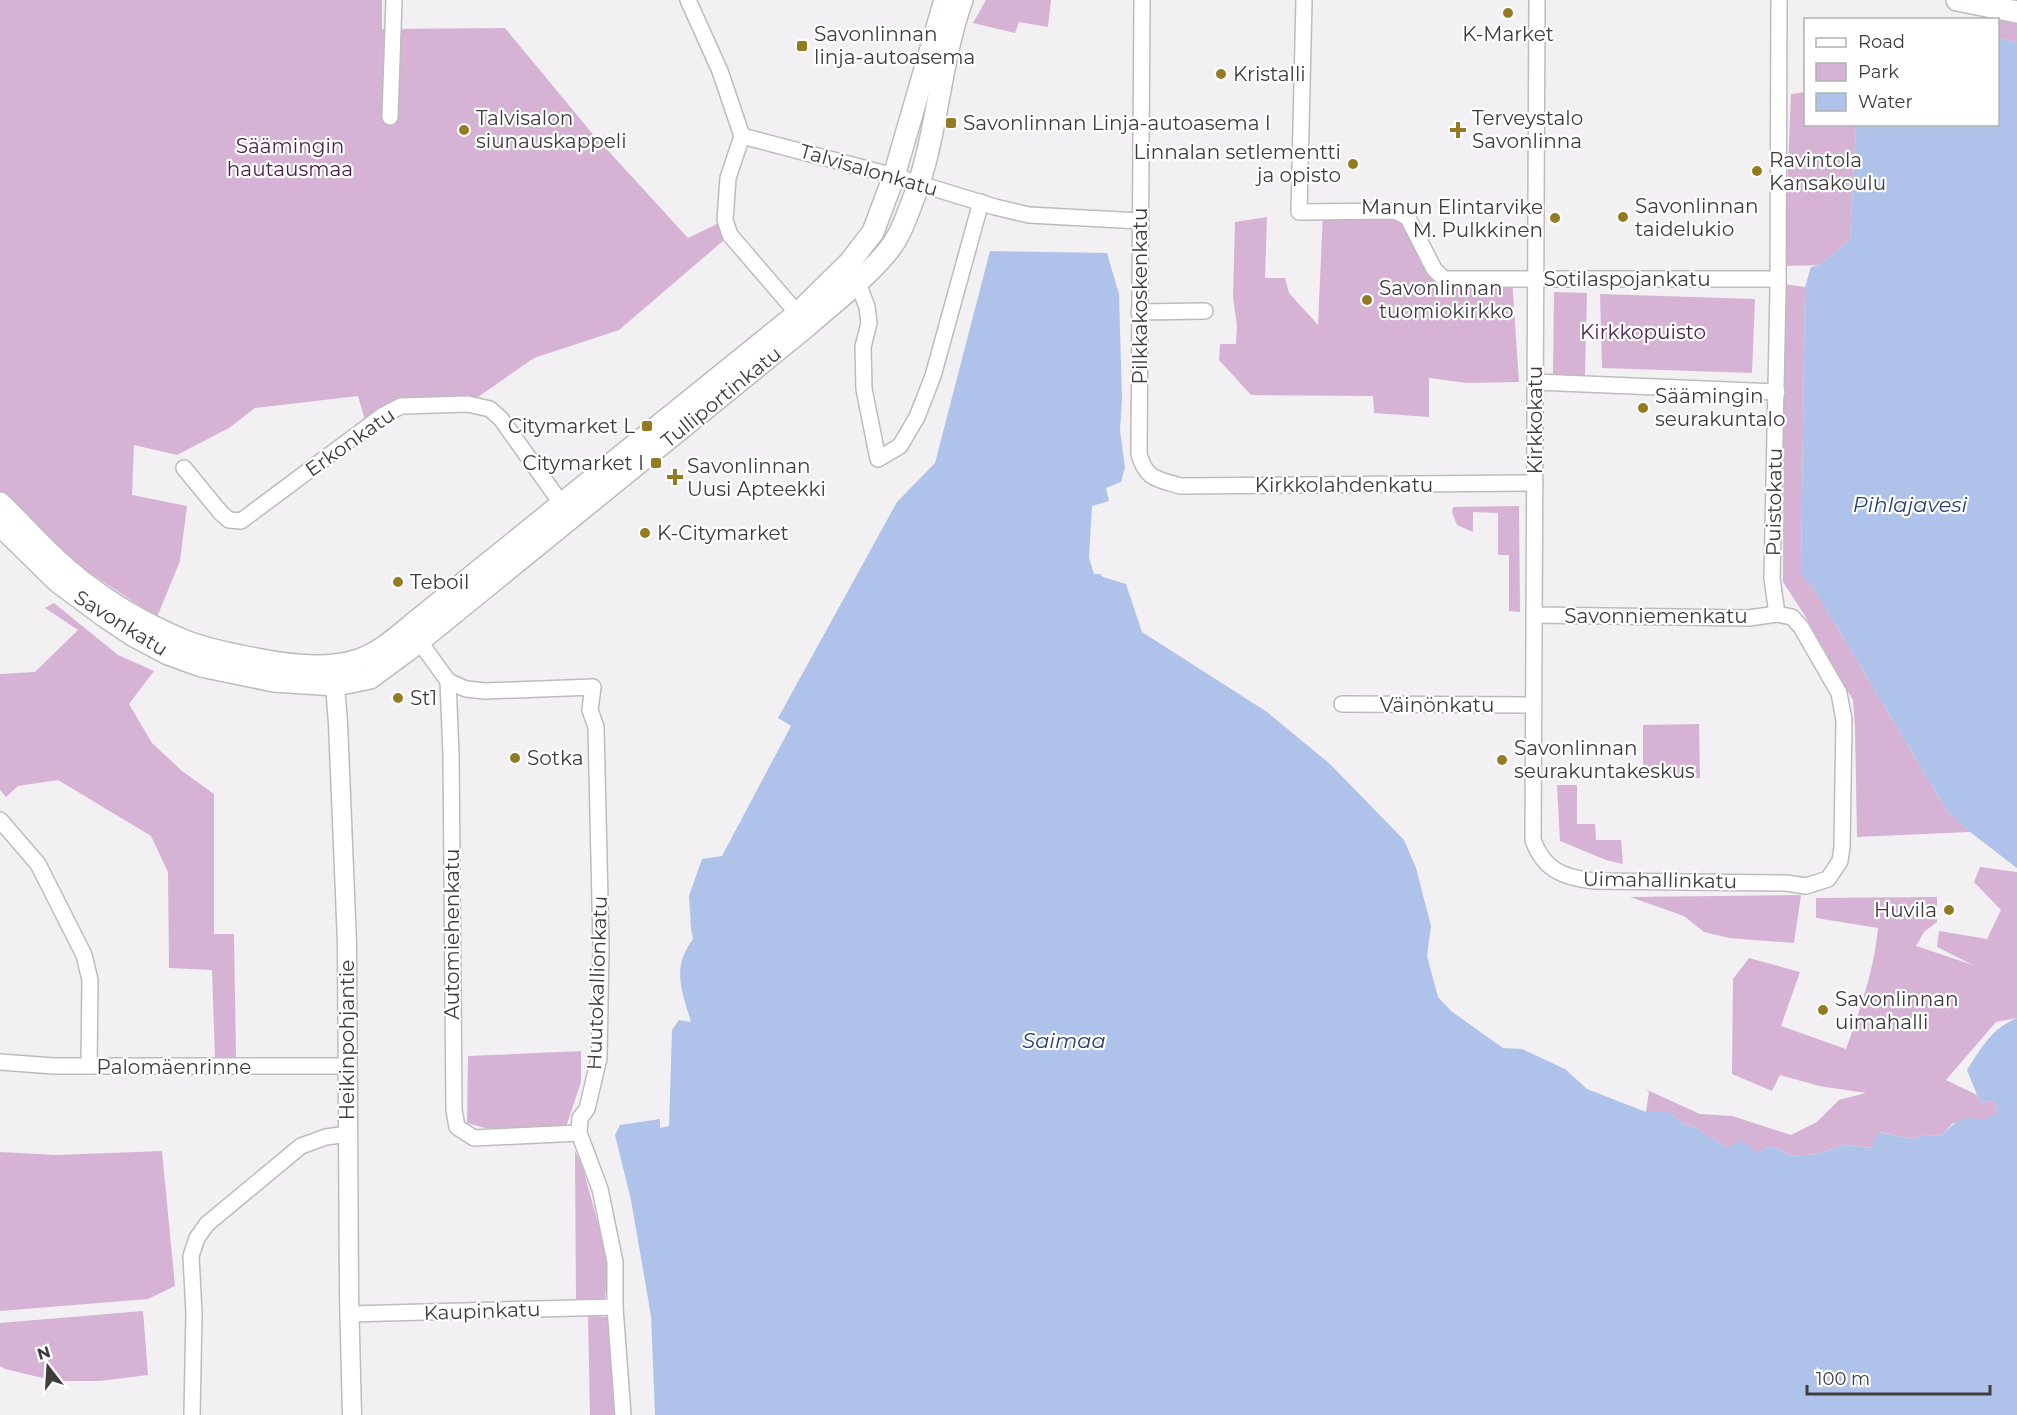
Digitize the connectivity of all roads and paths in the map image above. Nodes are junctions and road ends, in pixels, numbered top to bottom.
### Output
1 (394, 0) edge
2 (688, 0) edge
3 (945, 0) edge
4 (962, 0) edge
5 (1142, 0) edge
6 (1304, 0) edge
7 (1537, 0) edge
8 (1779, 0) edge
9 (1958, 0) edge
10 (2017, 12) edge
11 (390, 117) dead end
12 (742, 136) junction
13 (894, 176) junction
14 (920, 184) junction
15 (981, 202) junction
16 (1140, 221) junction
17 (854, 272) junction
18 (1535, 279) junction
19 (1777, 279) junction
20 (1205, 311) dead end
21 (1139, 312) junction
22 (802, 320) junction
23 (1536, 382) junction
24 (1777, 392) junction
25 (184, 468) dead end
26 (1155, 479) joint
27 (1535, 483) junction
28 (0, 503) edge
29 (567, 510) junction
30 (0, 525) edge
31 (1777, 614) junction
32 (1534, 615) junction
33 (414, 634) junction
34 (334, 675) junction
35 (448, 681) junction
36 (1342, 704) dead end
37 (1533, 705) junction
38 (0, 820) edge
39 (1533, 840) joint
40 (0, 1062) edge
41 (90, 1066) junction
42 (349, 1066) junction
43 (579, 1133) junction
44 (347, 1134) junction
45 (615, 1307) junction
46 (349, 1314) junction
47 (192, 1415) edge
48 (352, 1415) edge
49 (623, 1415) edge

1 - 11 street
2 - 12 street
3 - 13 main road, Tulliportinkatu
4 - 14 main road, Tulliportinkatu
5 - 16 street, Pilkkakoskenkatu
6 - 18 street, Sotilaspojankatu
7 - 18 street, Kirkkokatu
8 - 19 street, Puistokatu
9 - 10 main road
12 - 13 street, Talvisalonkatu
12 - 22 street
13 - 14 street, Talvisalonkatu
13 - 17 main road, Tulliportinkatu
14 - 15 street, Talvisalonkatu
14 - 17 main road, Tulliportinkatu
15 - 16 street, Talvisalonkatu
15 - 17 street
16 - 21 street, Pilkkakoskenkatu
17 - 22 main road, Tulliportinkatu
18 - 19 street, Sotilaspojankatu
18 - 23 street, Kirkkokatu
19 - 24 street, Puistokatu
20 - 21 street
21 - 26 street, Pilkkakoskenkatu
22 - 29 main road, Tulliportinkatu
23 - 24 street
23 - 27 street, Kirkkokatu
24 - 31 street, Puistokatu
25 - 29 street, Erkonkatu
26 - 27 street, Kirkkolahdenkatu
27 - 32 street, Kirkkokatu
28 - 34 main road, Savonkatu
29 - 33 main road, Tulliportinkatu
30 - 34 main road, Savonkatu
31 - 32 street, Savonniemenkatu
31 - 39 street, Uimahallinkatu
32 - 37 street, Kirkkokatu
33 - 34 main road, Tulliportinkatu
33 - 35 street
34 - 42 street, Heikinpohjantie
35 - 43 street, Automiehenkatu
35 - 43 street, Huutokallionkatu
36 - 37 street, Väinönkatu
37 - 39 street, Kirkkokatu
38 - 41 street
40 - 41 street, Palomäenrinne
41 - 42 street, Palomäenrinne
42 - 44 street, Heikinpohjantie
43 - 45 street
44 - 46 street, Heikinpohjantie
44 - 47 street
45 - 46 street, Kaupinkatu
45 - 49 street
46 - 48 street, Heikinpohjantie

